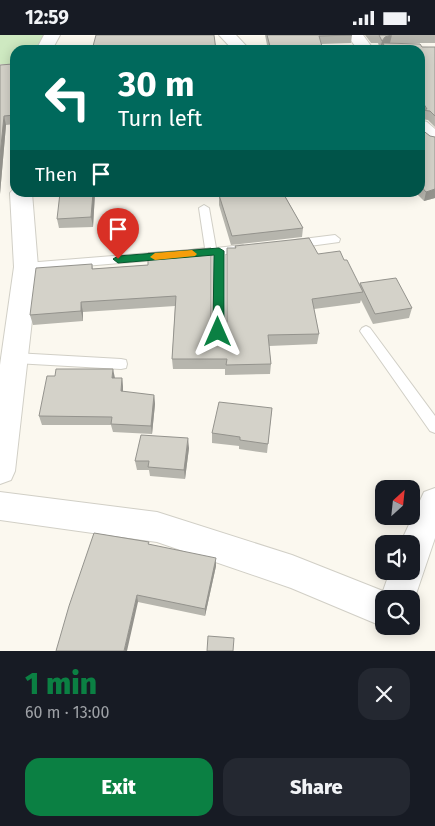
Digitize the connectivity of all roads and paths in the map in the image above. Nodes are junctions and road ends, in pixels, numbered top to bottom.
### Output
1 (227, 35) edge
2 (237, 45) edge
3 (22, 197) edge
4 (204, 208) dead end
5 (335, 239) dead end
6 (287, 245) edge
7 (258, 247) edge
8 (215, 252) junction
9 (26, 267) junction
10 (366, 331) dead end
11 (218, 332) edge
12 (15, 358) junction
13 (121, 364) dead end
14 (435, 427) edge
15 (0, 471) edge
16 (435, 502) edge
17 (0, 506) edge
18 (420, 535) edge
19 (375, 605) edge

1 - 2 street
3 - 9 street
4 - 8 lane
5 - 6 lane
7 - 8 lane
8 - 9 lane
8 - 11 lane
9 - 12 street
10 - 14 lane
12 - 13 lane
12 - 15 street
16 - 18 street
17 - 19 street

